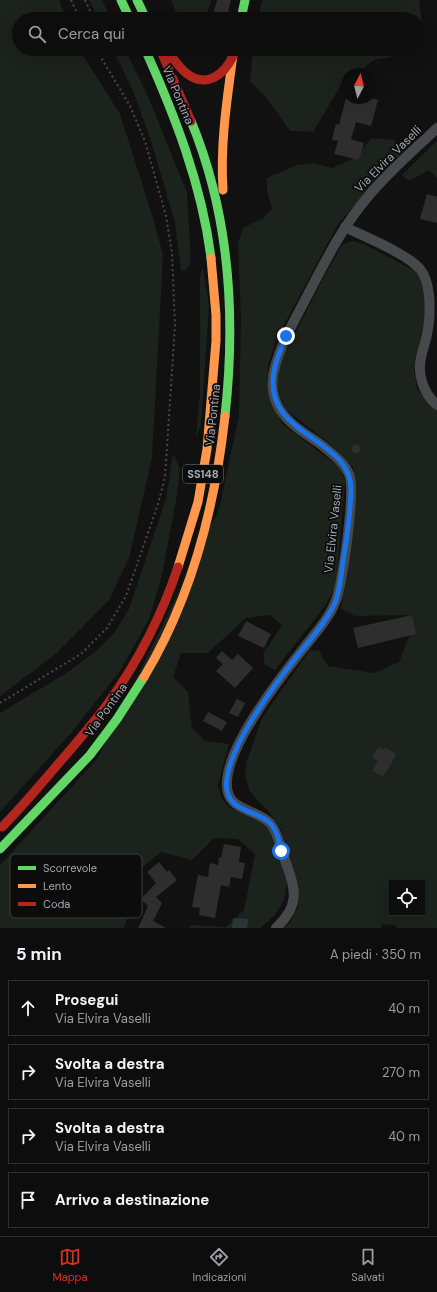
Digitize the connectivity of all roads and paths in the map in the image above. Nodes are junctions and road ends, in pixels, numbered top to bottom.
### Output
1 (71, 0) edge
2 (85, 0) edge
3 (121, 0) edge
4 (137, 0) edge
5 (245, 0) edge
6 (77, 12) edge
7 (91, 12) edge
8 (127, 12) edge
9 (143, 12) edge
10 (242, 12) edge
11 (100, 56) edge
12 (148, 56) edge
13 (163, 56) edge
14 (171, 56) edge
15 (232, 56) edge
16 (233, 56) edge
17 (437, 128) edge
18 (345, 227) junction
19 (228, 269) junction
20 (437, 405) edge
21 (0, 703) edge
22 (0, 830) edge
23 (0, 848) edge
24 (276, 928) edge

1 - 6 path
2 - 7 path
3 - 8 main road
4 - 9 main road
5 - 10 main road
11 - 21 path
12 - 22 main road, Via Pontina / SS148
13 - 19 main road, Via Pontina / SS148
14 - 15 main road
16 - 19 main road
17 - 18 street, Via Elvira Vaselli
18 - 20 street
18 - 24 street, Via Elvira Vaselli
19 - 23 main road, Via Pontina / SS148

